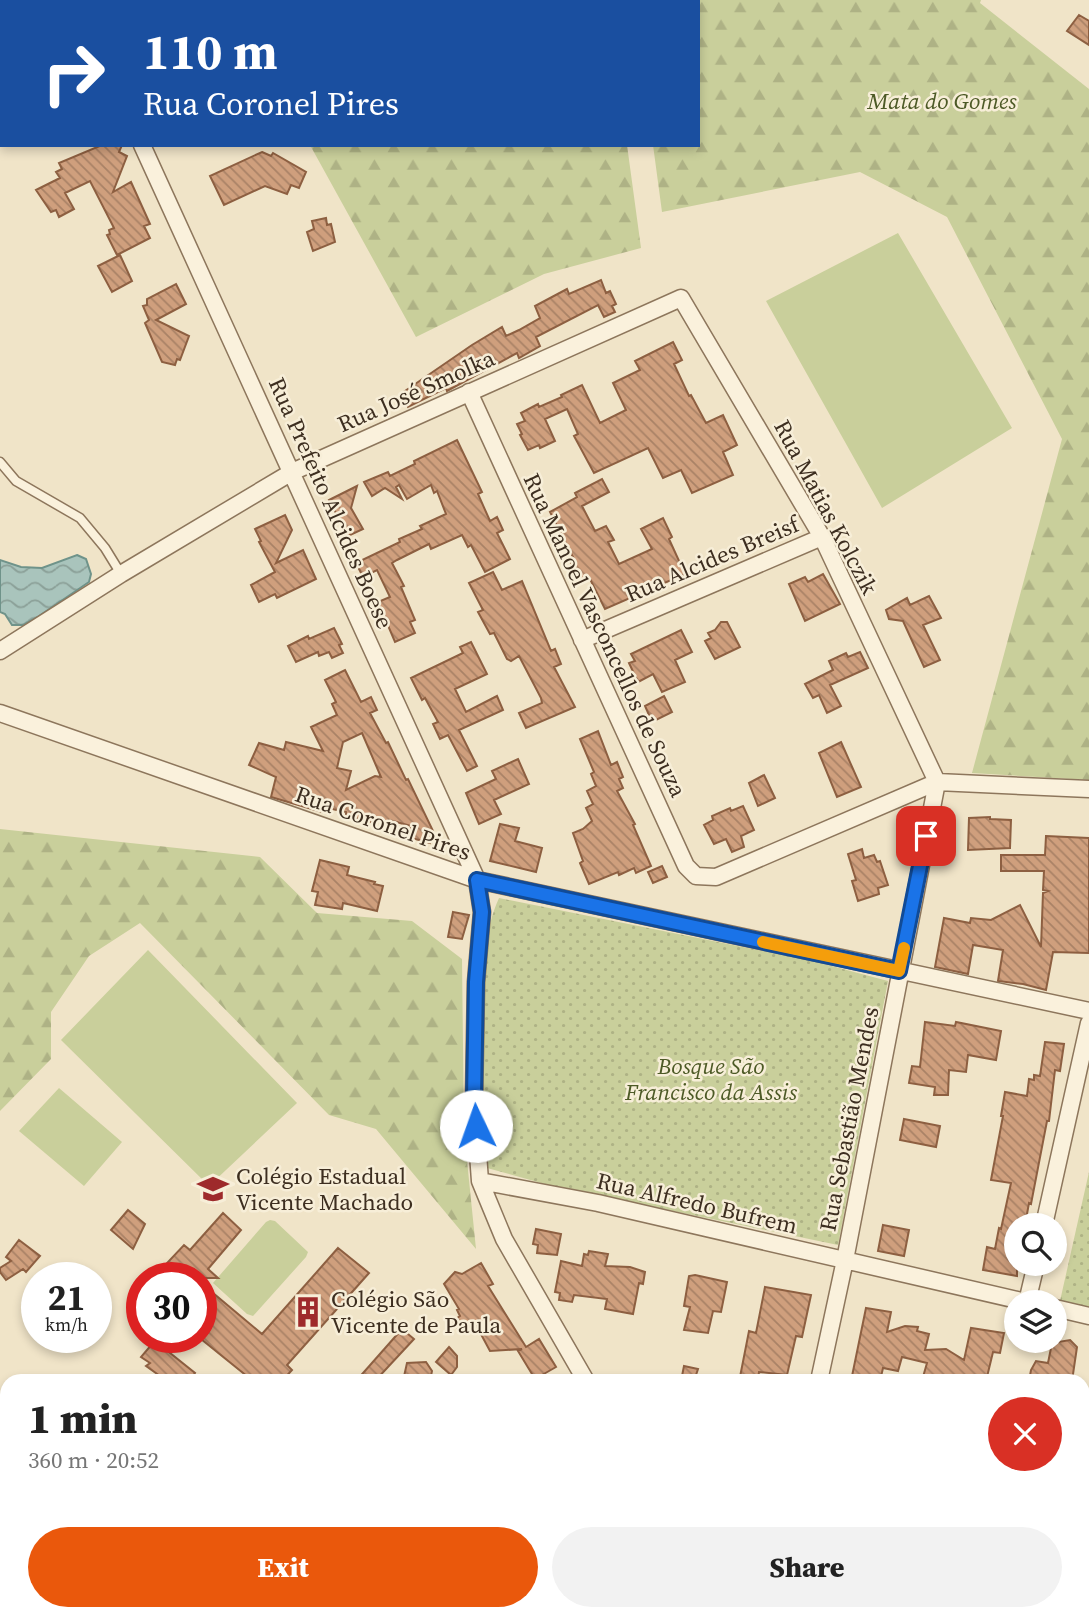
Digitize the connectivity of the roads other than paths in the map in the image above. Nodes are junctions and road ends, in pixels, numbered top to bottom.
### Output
1 (143, 147) edge
2 (681, 298) joint
3 (469, 392) junction
4 (0, 461) edge
5 (292, 472) junction
6 (822, 537) junction
7 (121, 574) junction
8 (582, 640) junction
9 (0, 651) edge
10 (0, 713) edge
11 (937, 782) junction
12 (1089, 789) edge
13 (477, 880) junction
14 (899, 971) junction
15 (1089, 1011) edge
16 (1089, 1023) edge
17 (480, 1181) junction
18 (1047, 1213) edge
19 (845, 1260) junction
20 (1004, 1297) edge
21 (1067, 1310) edge
22 (1089, 1315) edge
23 (582, 1374) edge
24 (821, 1374) edge

1 - 5 street, Rua Prefeito Alcides Boese
2 - 3 street, Rua José Smolka
2 - 6 street, Rua Matias Kolczik
3 - 5 street, Rua José Smolka
3 - 8 street, Rua Manoel Vasconcellos de Souza
4 - 7 lane
5 - 7 street, Rua José Smolka
5 - 13 street, Rua Prefeito Alcides Boese
6 - 8 street, Rua Alcides Breisf
6 - 11 street, Rua Matias Kolczik
7 - 9 street, Rua José Smolka
8 - 11 street, Rua Manoel Vasconcellos de Souza
10 - 13 street, Rua Coronel Pires
11 - 12 street
11 - 14 street, Rua Sebastião Mendes
13 - 14 street, Rua Coronel Pires
13 - 17 street, Rua Prefeito Alcides Boese
14 - 15 street, Rua Coronel Pires
14 - 19 street, Rua Sebastião Mendes
16 - 18 street
17 - 19 street, Rua Alfredo Bufrem
17 - 23 street, Rua Prefeito Alcides Boese
19 - 20 street, Rua Alfredo Bufrem
19 - 24 street, Rua Sebastião Mendes
21 - 22 street

